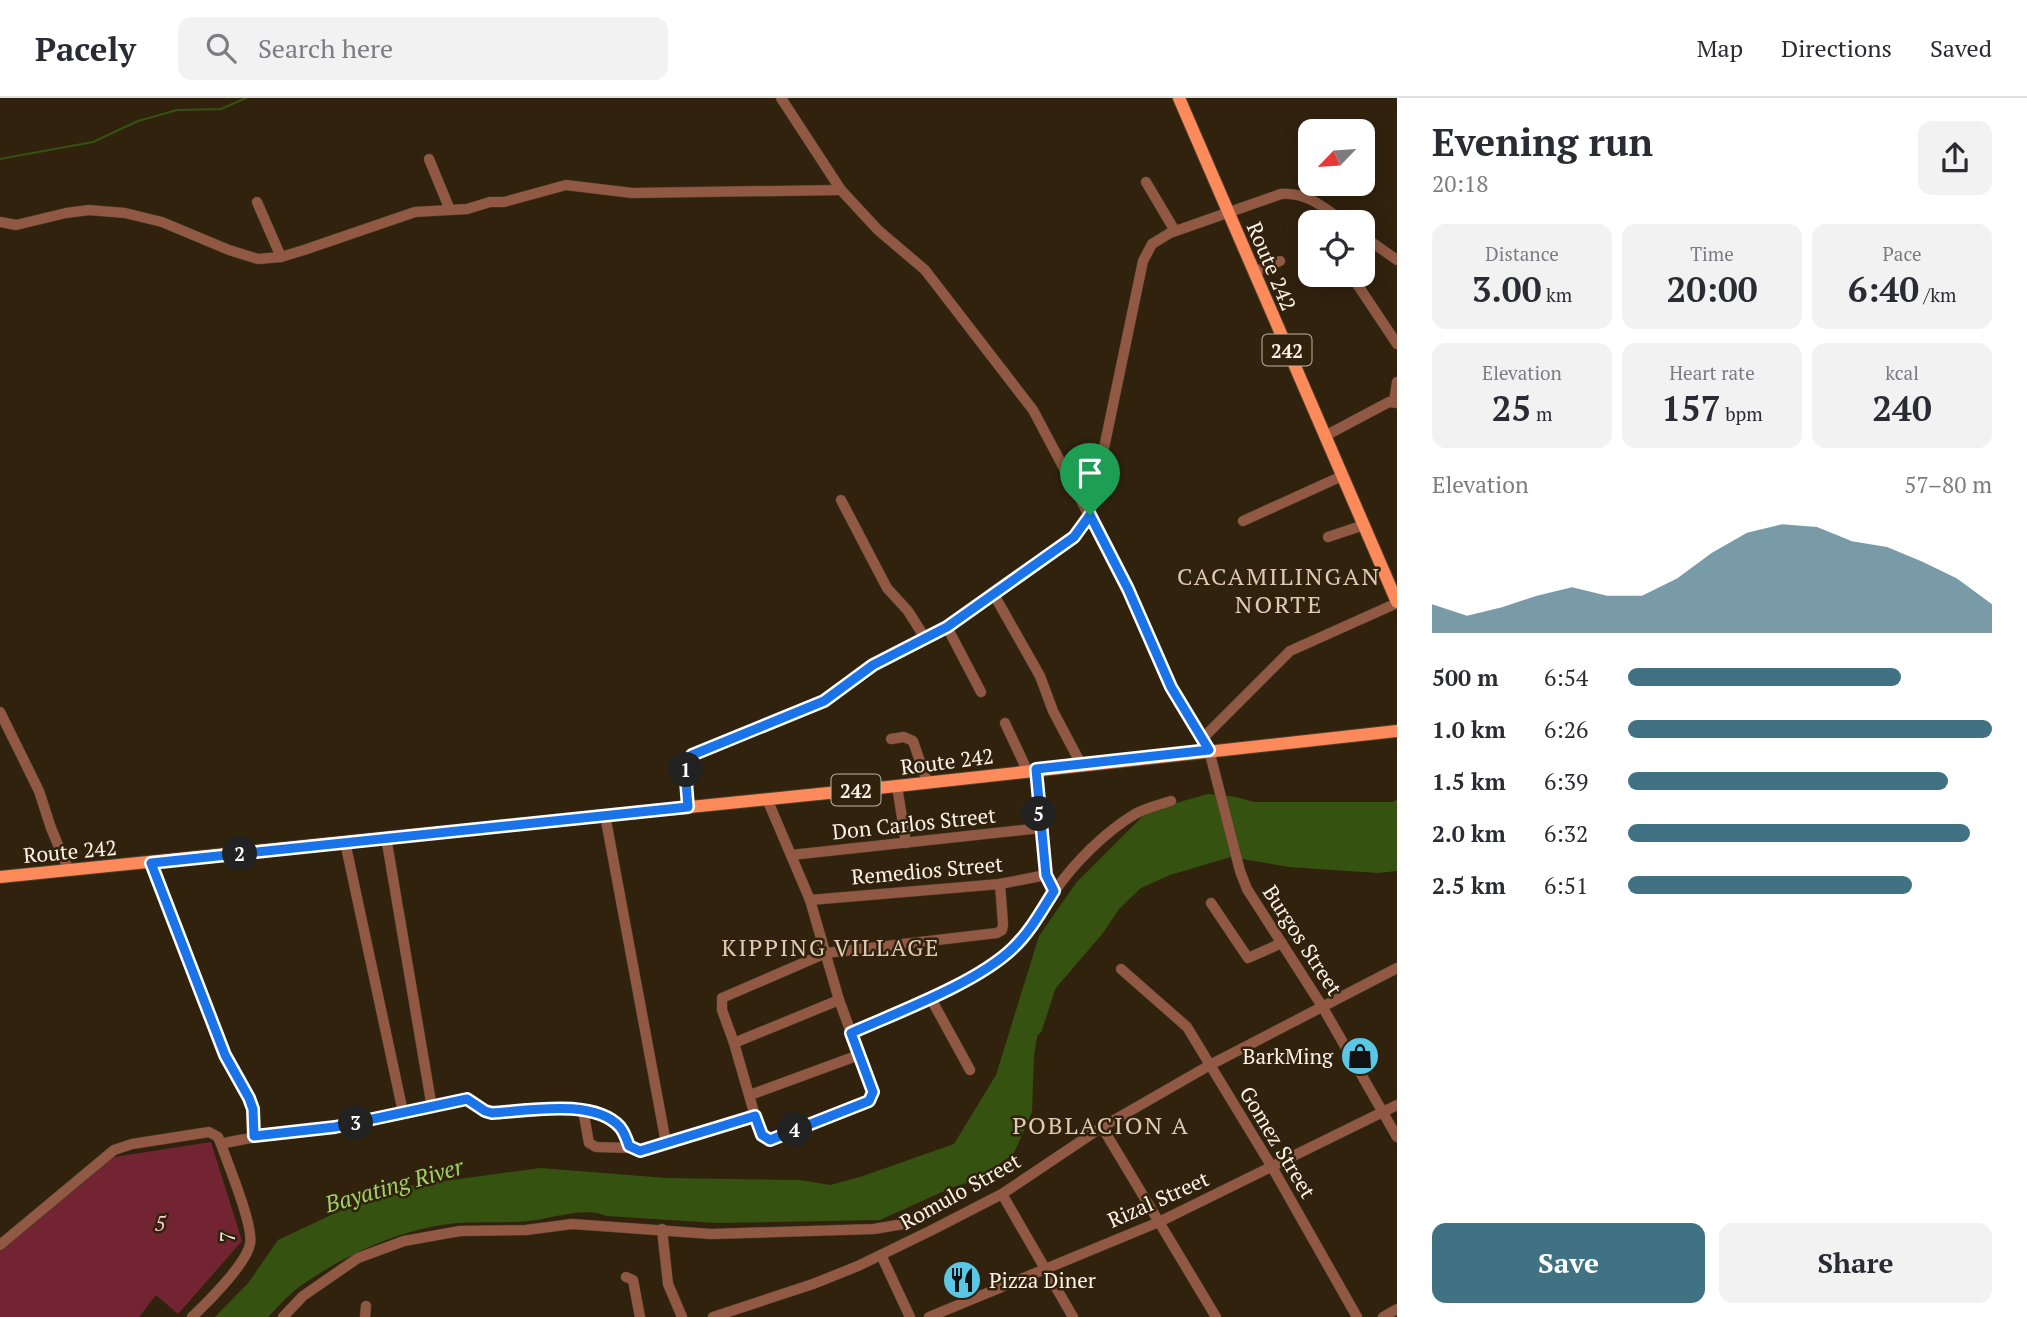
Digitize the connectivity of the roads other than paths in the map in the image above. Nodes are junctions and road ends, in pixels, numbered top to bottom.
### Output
1 (781, 98) edge
2 (1179, 98) edge
3 (429, 159) dead end
4 (1146, 182) dead end
5 (841, 190) junction
6 (257, 202) dead end
7 (450, 210) junction
8 (1327, 210) edge
9 (1228, 212) junction
10 (0, 222) edge
11 (1175, 231) junction
12 (1375, 244) edge
13 (281, 257) junction
14 (1397, 260) edge
15 (1280, 261) dead end
16 (1254, 272) junction
17 (1359, 287) edge
18 (1397, 344) edge
19 (1397, 382) edge
20 (1396, 403) edge
21 (1325, 436) junction
22 (1342, 476) junction
23 (841, 500) dead end
24 (1090, 515) junction
25 (1243, 522) dead end
26 (1364, 525) junction
27 (1328, 537) dead end
28 (993, 593) junction
29 (1397, 603) edge
30 (947, 627) junction
31 (925, 638) junction
32 (981, 692) dead end
33 (0, 712) edge
34 (1005, 723) dead end
35 (1397, 731) edge
36 (1203, 738) junction
37 (891, 739) dead end
38 (1209, 750) junction
39 (1081, 764) junction
40 (1031, 770) junction
41 (927, 782) junction
42 (897, 786) junction
43 (767, 799) junction
44 (1171, 802) dead end
45 (688, 807) junction
46 (605, 815) junction
47 (1041, 828) junction
48 (386, 837) junction
49 (345, 842) junction
50 (906, 843) junction
51 (791, 855) junction
52 (151, 863) junction
53 (69, 871) junction
54 (1046, 875) junction
55 (0, 877) edge
56 (1000, 884) junction
57 (1054, 891) junction
58 (810, 900) junction
59 (1211, 903) dead end
60 (1282, 943) junction
61 (826, 953) junction
62 (1397, 968) edge
63 (1121, 969) dead end
64 (930, 997) junction
65 (839, 1000) junction
66 (1322, 1006) junction
67 (851, 1033) junction
68 (734, 1043) junction
69 (859, 1055) junction
70 (1210, 1066) junction
71 (970, 1070) dead end
72 (750, 1095) junction
73 (1397, 1105) edge
74 (432, 1108) junction
75 (583, 1110) junction
76 (403, 1112) junction
77 (1383, 1112) junction
78 (755, 1116) junction
79 (1102, 1127) junction
80 (254, 1136) junction
81 (1397, 1137) edge
82 (666, 1143) junction
83 (221, 1144) junction
84 (632, 1148) junction
85 (1272, 1167) junction
86 (1002, 1194) junction
87 (909, 1223) dead end
88 (1159, 1223) junction
89 (662, 1229) junction
90 (0, 1245) edge
91 (881, 1255) junction
92 (1045, 1269) junction
93 (626, 1277) dead end
94 (1397, 1309) edge
95 (192, 1317) edge
96 (283, 1317) edge
97 (640, 1317) edge
98 (682, 1317) edge
99 (713, 1317) edge
100 (910, 1317) edge
101 (929, 1317) edge
102 (1073, 1317) edge
103 (1216, 1317) edge
104 (1357, 1317) edge
105 (1383, 1317) edge

1 - 5 street, Burgos Street
2 - 9 main road, Route 242 / 242
3 - 7 street
4 - 11 street
5 - 7 street
5 - 24 street, Burgos Street
6 - 13 street
7 - 13 street
8 - 9 street
9 - 11 street
9 - 16 main road, Route 242 / 242
10 - 13 street
11 - 24 street
12 - 14 street
15 - 16 street
16 - 21 main road, Route 242 / 242
17 - 18 street
19 - 20 street
20 - 21 street
21 - 22 main road, Route 242 / 242
22 - 25 street
22 - 26 main road, Route 242 / 242
23 - 31 street
24 - 28 street
24 - 36 street, Burgos Street
26 - 27 street
26 - 29 main road, Route 242 / 242
28 - 30 street
28 - 39 street
29 - 36 street
30 - 31 street
30 - 32 street
31 - 45 street
33 - 53 street
34 - 40 street
35 - 38 main road, Route 242 / 242
36 - 38 street, Burgos Street
37 - 41 street
38 - 39 main road, Route 242 / 242
38 - 60 street, Burgos Street
39 - 40 main road, Route 242 / 242
40 - 41 main road, Route 242 / 242
40 - 47 street
41 - 42 main road, Route 242 / 242
42 - 43 main road, Route 242 / 242
42 - 50 street
43 - 45 main road, Route 242 / 242
43 - 51 street
44 - 57 street
45 - 46 main road, Route 242 / 242
46 - 48 main road, Route 242 / 242
46 - 82 street
47 - 50 street, Don Carlos Street
47 - 54 street
48 - 49 main road, Route 242 / 242
48 - 74 street
49 - 52 main road, Route 242 / 242
49 - 76 street
50 - 51 street, Don Carlos Street
51 - 58 street
52 - 53 main road, Route 242 / 242
52 - 80 street
53 - 55 main road, Route 242 / 242
54 - 56 street, Remedios Street
54 - 57 street
56 - 58 street, Remedios Street
56 - 61 street
57 - 64 street
58 - 61 street
59 - 60 street
60 - 66 street, Burgos Street
61 - 65 street
61 - 68 street
62 - 66 street, Romulo Street
63 - 70 street, Gomez Street
64 - 67 street
64 - 71 street
65 - 67 street
65 - 68 street
66 - 70 street, Romulo Street
66 - 77 street, Burgos Street
67 - 69 street
68 - 72 street
69 - 72 street
69 - 78 street
70 - 79 street, Romulo Street
70 - 85 street, Gomez Street
72 - 78 street
73 - 77 street, Rizal Street
74 - 75 street
74 - 76 street
75 - 84 street
75 - 84 street
76 - 80 street
77 - 81 street, Burgos Street
77 - 85 street, Rizal Street
78 - 82 street
79 - 86 street, Romulo Street
79 - 88 street
80 - 83 street
82 - 84 street
83 - 90 street
83 - 95 street, 7
85 - 88 street, Rizal Street
85 - 104 street, Gomez Street
86 - 91 street, Romulo Street
86 - 92 street
87 - 89 street
88 - 92 street, Rizal Street
88 - 103 street
89 - 96 street
89 - 98 street
91 - 99 street, Romulo Street
91 - 100 street
92 - 101 street, Rizal Street
92 - 102 street
93 - 97 street
94 - 105 street

